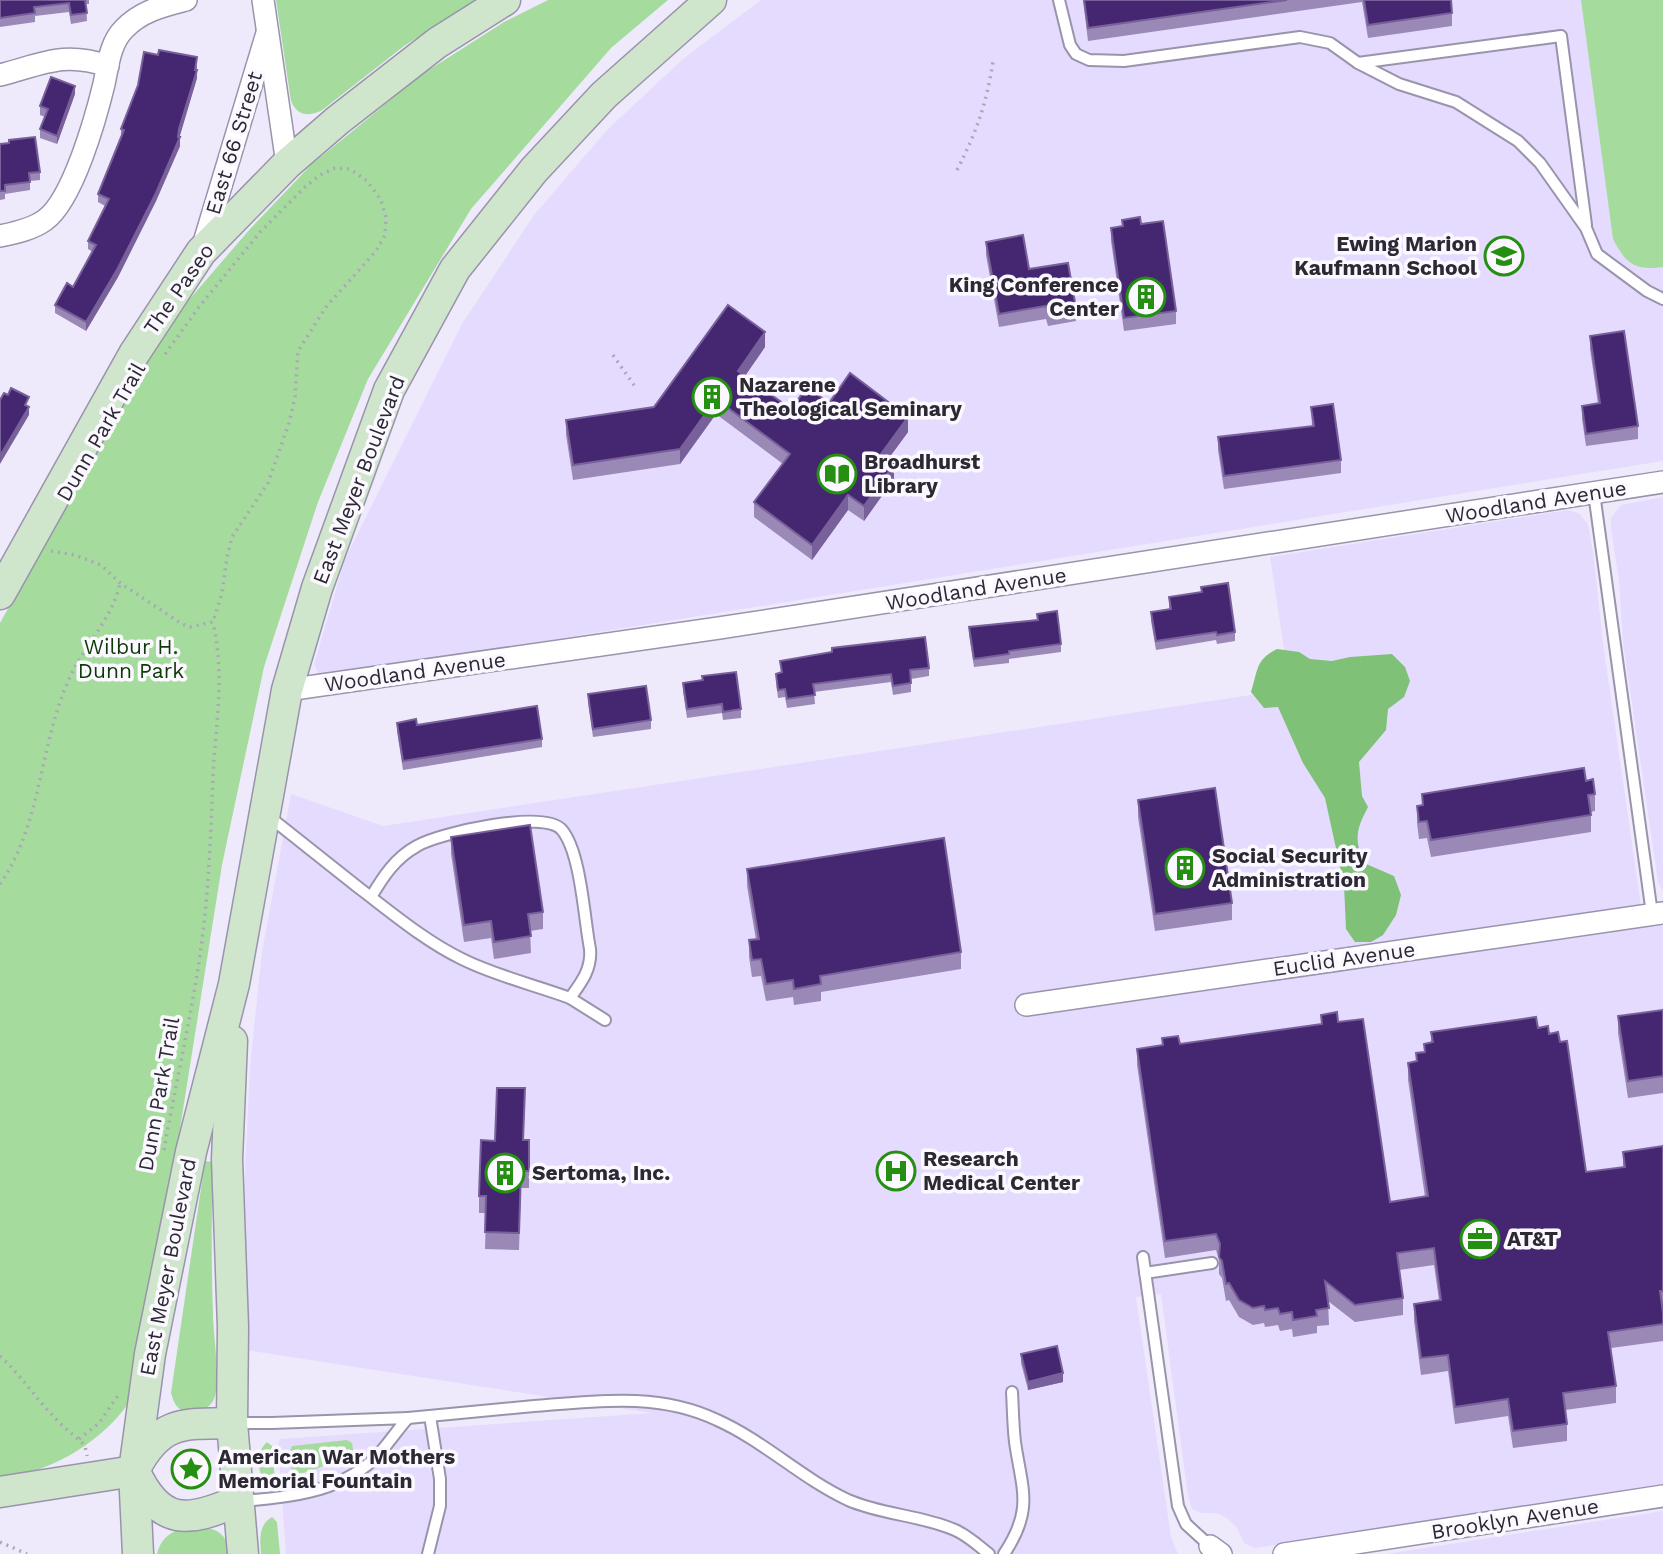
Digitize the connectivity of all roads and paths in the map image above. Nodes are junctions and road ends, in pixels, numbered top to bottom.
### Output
1 (186, 0) edge
2 (263, 0) edge
3 (505, 0) edge
4 (711, 0) edge
5 (1059, 0) edge
6 (267, 33) junction
7 (993, 62) dead end
8 (1358, 63) junction
9 (108, 66) junction
10 (0, 75) edge
11 (287, 164) junction
12 (957, 170) dead end
13 (1586, 228) junction
14 (0, 236) edge
15 (201, 252) junction
16 (1663, 299) edge
17 (614, 355) dead end
18 (161, 361) dead end
19 (636, 388) dead end
20 (1663, 482) edge
21 (1594, 493) junction
22 (29, 546) junction
23 (120, 583) junction
24 (2, 587) edge
25 (213, 622) junction
26 (287, 690) junction
27 (265, 813) junction
28 (0, 884) edge
29 (371, 897) junction
30 (1657, 914) edge
31 (234, 984) junction
32 (570, 999) junction
33 (1026, 1005) dead end
34 (605, 1020) dead end
35 (164, 1151) dead end
36 (1143, 1257) dead end
37 (1212, 1263) dead end
38 (1145, 1273) junction
39 (0, 1356) edge
40 (122, 1387) dead end
41 (1012, 1392) dead end
42 (430, 1416) junction
43 (408, 1418) junction
44 (232, 1423) junction
45 (134, 1471) junction
46 (0, 1492) edge
47 (1663, 1496) edge
48 (237, 1501) junction
49 (0, 1542) edge
50 (1215, 1550) edge
51 (27, 1554) edge
52 (138, 1554) edge
53 (243, 1554) edge
54 (429, 1554) edge
55 (989, 1554) edge
56 (1004, 1554) edge
57 (1284, 1554) edge

1 - 9 street
2 - 6 street
3 - 11 main road, The Paseo
4 - 26 main road, East Meyer Boulevard
5 - 8 lane
6 - 11 street
6 - 15 street, East 66 Street
7 - 12 path
8 - 13 lane
8 - 13 lane
9 - 10 street
9 - 14 street
11 - 15 main road, The Paseo
13 - 16 lane
15 - 22 main road, The Paseo
17 - 19 path
18 - 25 path, Dunn Park Trail
20 - 21 street, Woodland Avenue
21 - 26 street, Woodland Avenue
21 - 30 lane
22 - 23 path
22 - 24 main road, The Paseo
23 - 25 path
23 - 28 path
25 - 35 path, Dunn Park Trail
26 - 27 main road, East Meyer Boulevard
27 - 29 lane
27 - 31 main road, East Meyer Boulevard
29 - 32 lane
29 - 32 lane
30 - 33 street, Euclid Avenue
31 - 44 main road, East Meyer Boulevard
31 - 45 main road, East Meyer Boulevard
32 - 34 lane
36 - 38 lane
37 - 38 lane
38 - 50 lane
39 - 40 path
41 - 56 lane
42 - 43 lane
42 - 54 lane
42 - 55 lane
43 - 44 lane
43 - 48 lane
44 - 45 main road
44 - 48 main road
45 - 46 main road
45 - 48 main road
45 - 52 main road, East Meyer Boulevard
47 - 57 street, Brooklyn Avenue
48 - 53 main road
49 - 51 path

